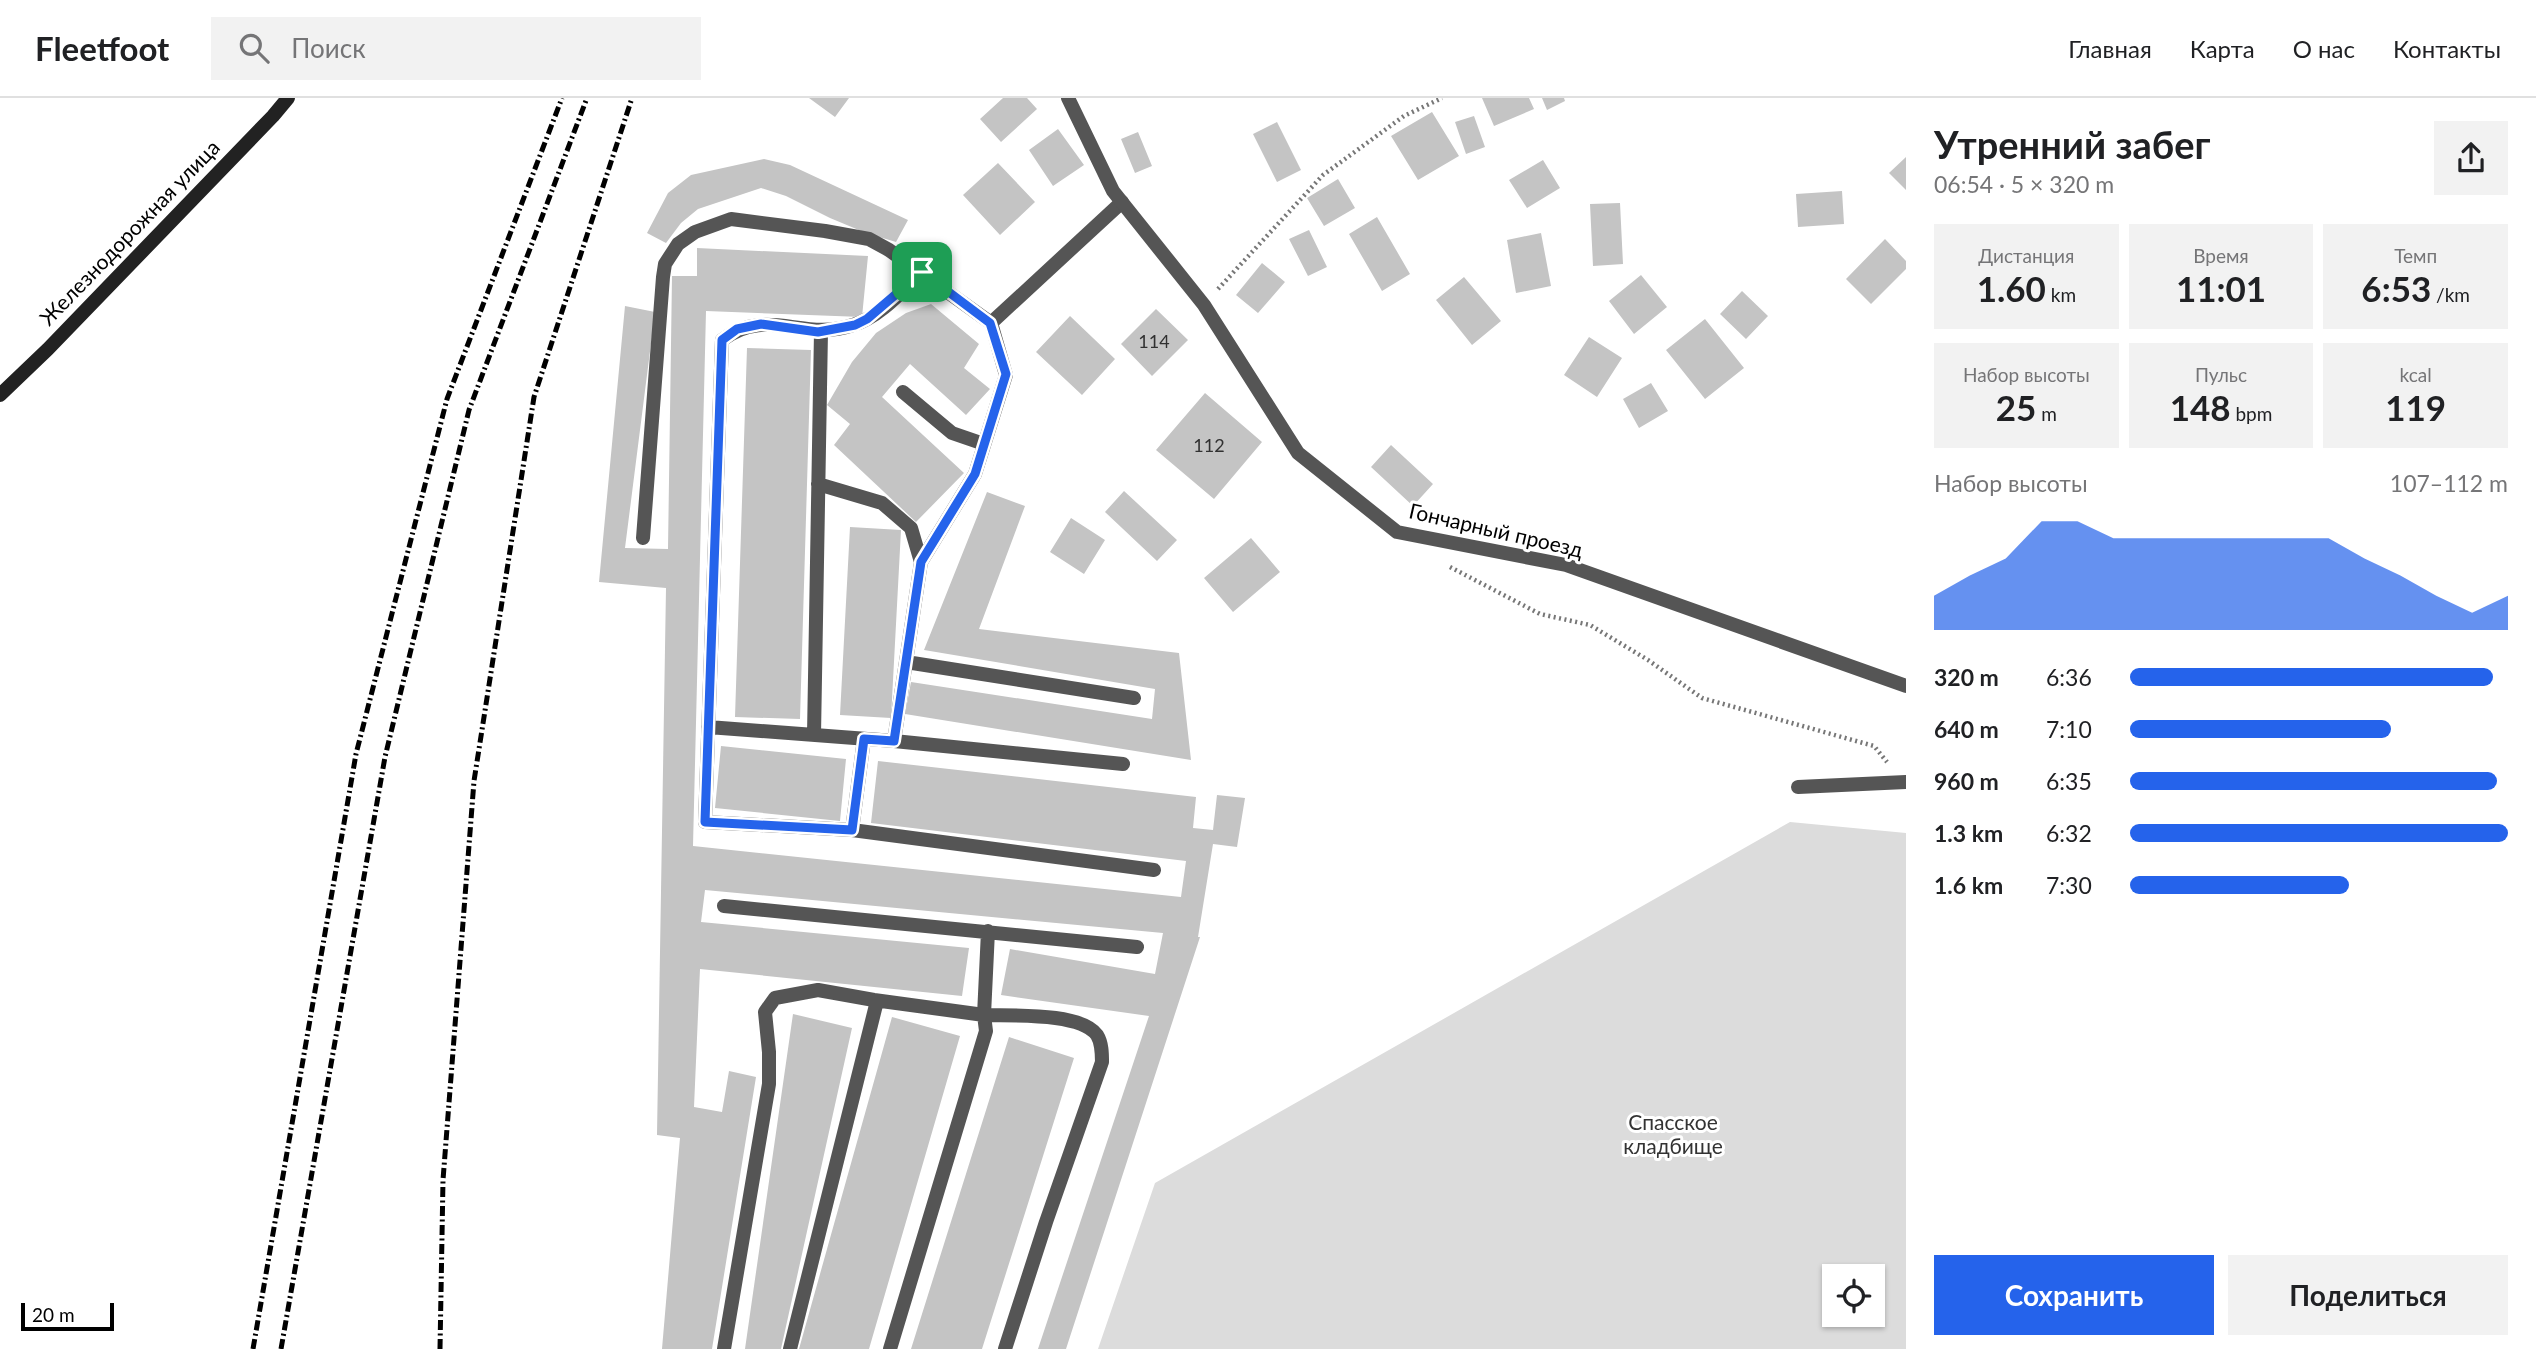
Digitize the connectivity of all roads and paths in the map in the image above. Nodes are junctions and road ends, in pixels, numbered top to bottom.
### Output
1 (288, 98) edge
2 (1068, 98) edge
3 (1442, 98) edge
4 (1122, 202) junction
5 (922, 272) junction
6 (1204, 305) junction
7 (990, 323) junction
8 (821, 331) junction
9 (903, 391) dead end
10 (0, 395) edge
11 (985, 444) junction
12 (818, 484) junction
13 (643, 538) dead end
14 (921, 562) junction
15 (1443, 564) dead end
16 (906, 662) junction
17 (1906, 686) edge
18 (1134, 698) dead end
19 (708, 727) junction
20 (814, 735) junction
21 (864, 739) junction
22 (894, 741) junction
23 (1123, 764) dead end
24 (1904, 781) edge
25 (1798, 787) dead end
26 (852, 830) junction
27 (1154, 870) dead end
28 (724, 906) dead end
29 (988, 932) junction
30 (1137, 947) dead end
31 (877, 1001) junction
32 (984, 1015) junction
33 (724, 1349) edge
34 (790, 1349) edge
35 (890, 1349) edge
36 (1005, 1349) edge

1 - 10 street, Железнодорожная улица
2 - 4 street, Гончарный проезд
3 - 6 path
4 - 6 street, Гончарный проезд
4 - 7 street
5 - 7 street
5 - 8 street
5 - 13 street
6 - 17 street, Гончарный проезд
7 - 11 street
8 - 12 street
8 - 19 street
9 - 11 street
11 - 14 street
12 - 14 street
12 - 20 street
14 - 16 street
15 - 24 path
16 - 18 street
16 - 22 street
19 - 20 street
19 - 26 street
20 - 21 street
21 - 22 street
21 - 26 street
22 - 23 street
24 - 25 street
26 - 27 street
28 - 29 street
29 - 30 street
29 - 32 street
31 - 32 street
31 - 33 street
31 - 34 street
32 - 35 street
32 - 36 street

